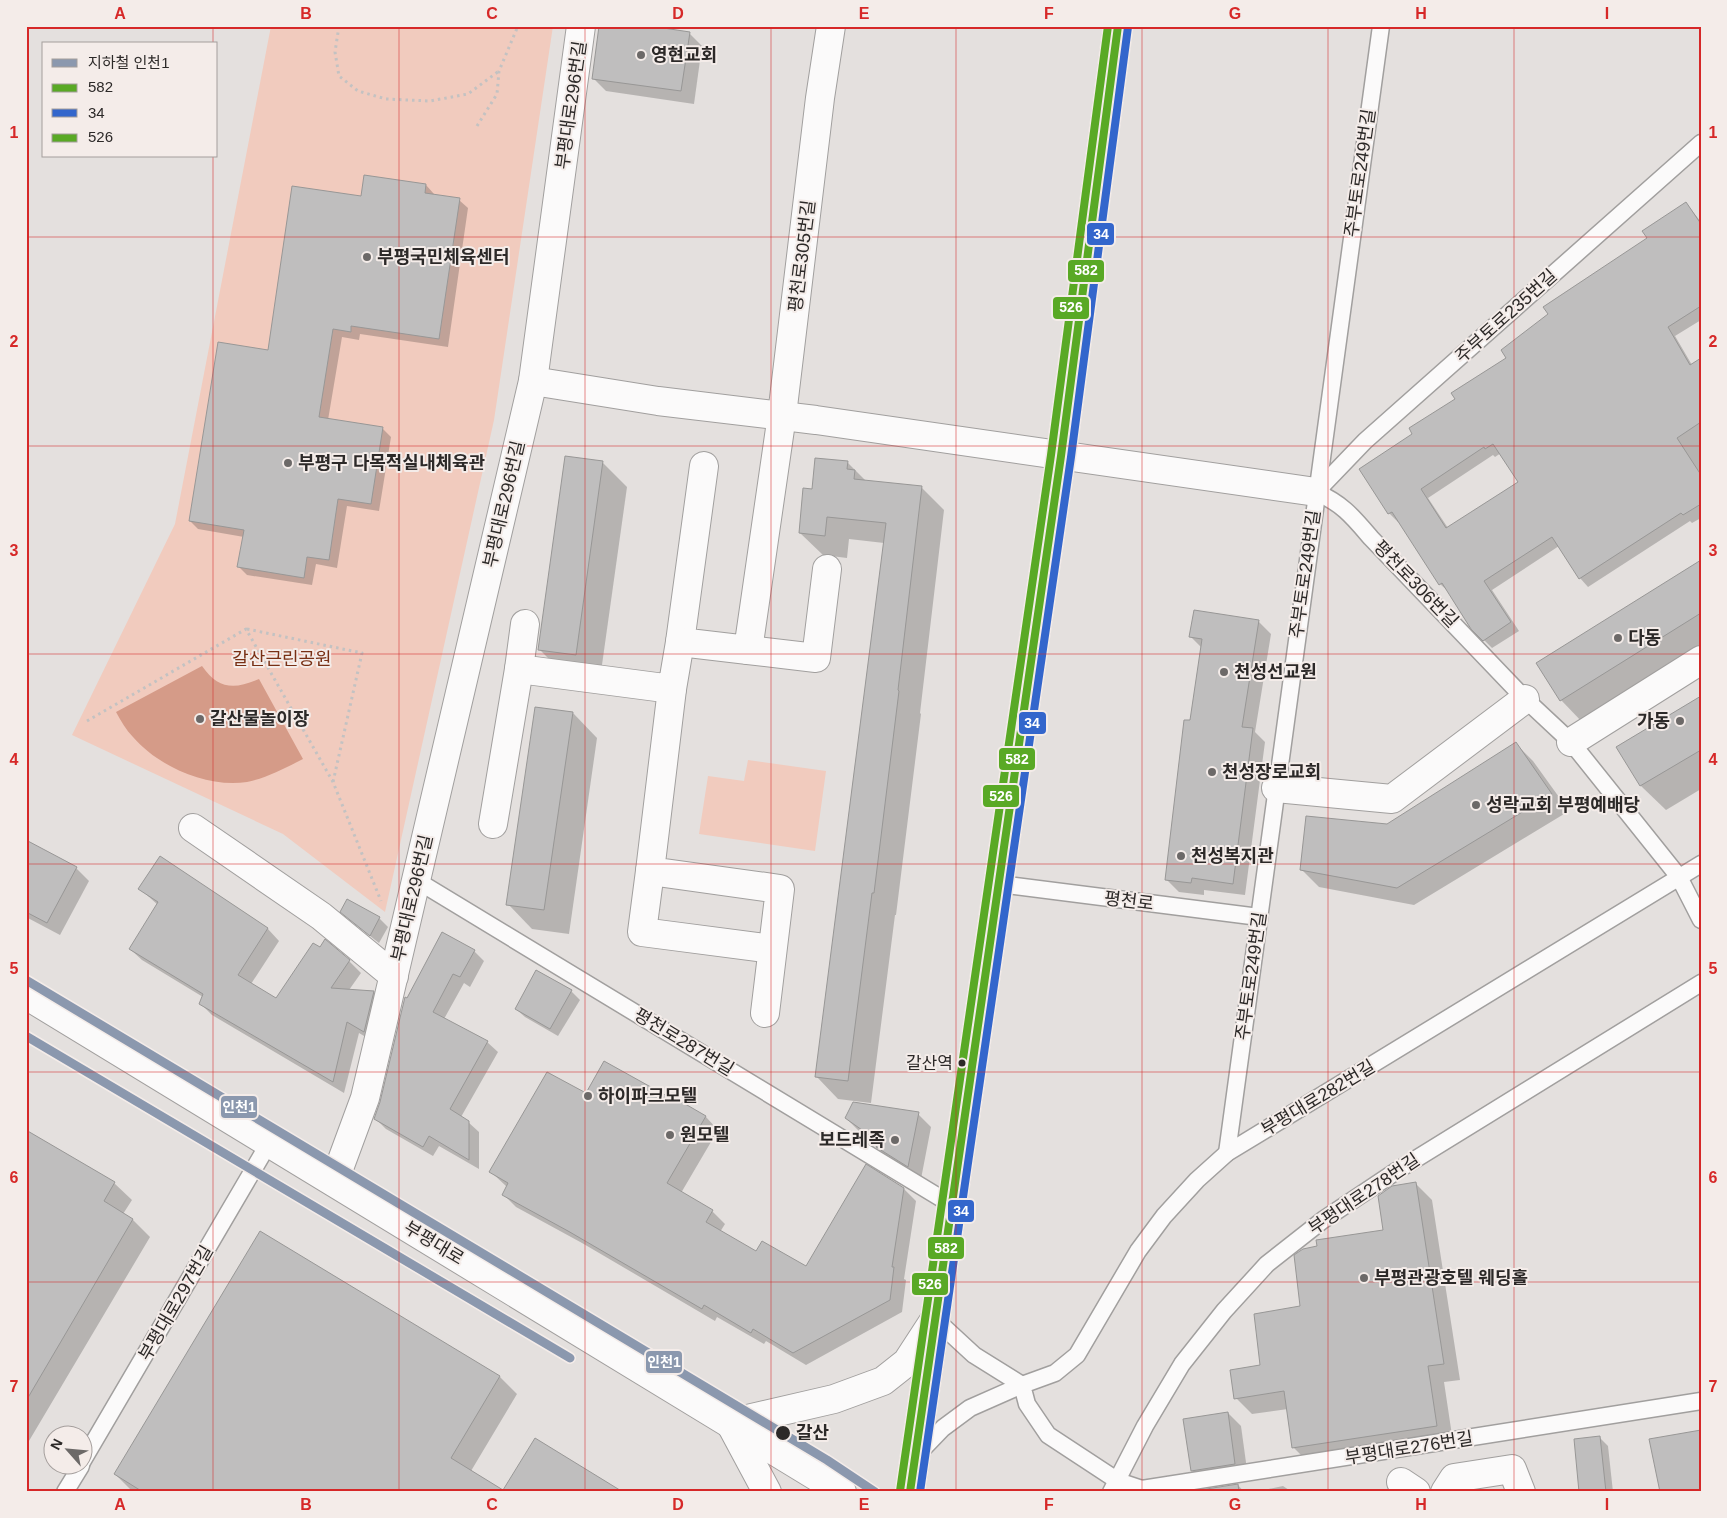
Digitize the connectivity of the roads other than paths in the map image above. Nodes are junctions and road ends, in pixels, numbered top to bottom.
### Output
1 (581, 26) edge
2 (831, 26) edge
3 (1118, 26) edge
4 (1380, 26) edge
5 (1701, 143) edge
6 (533, 380) junction
7 (782, 415) junction
8 (1061, 456) junction
9 (704, 466) dead end
10 (1316, 492) junction
11 (827, 569) dead end
12 (525, 624) dead end
13 (680, 642) junction
14 (748, 650) junction
15 (1701, 660) edge
16 (519, 669) junction
17 (672, 689) junction
18 (1525, 699) junction
19 (1571, 742) junction
20 (1276, 788) junction
21 (493, 824) dead end
22 (193, 828) dead end
23 (1701, 864) edge
24 (650, 871) junction
25 (1679, 877) junction
26 (416, 880) junction
27 (999, 884) junction
28 (1259, 918) junction
29 (1701, 920) edge
30 (772, 949) junction
31 (394, 976) junction
32 (1701, 983) edge
33 (26, 995) edge
34 (765, 1013) dead end
35 (269, 1143) junction
36 (1227, 1153) junction
37 (334, 1182) junction
38 (952, 1205) junction
39 (936, 1319) junction
40 (1022, 1385) junction
41 (1701, 1402) edge
42 (730, 1423) junction
43 (92, 1447) edge
44 (916, 1456) junction
45 (75, 1476) edge
46 (1114, 1486) edge
47 (65, 1492) edge
48 (767, 1492) edge
49 (842, 1492) edge
50 (910, 1492) edge
51 (1445, 1492) edge
52 (1521, 1492) edge

1 - 6 street, 부평대로296번길
2 - 7 street, 평천로305번길
3 - 8 street
4 - 10 lane, 주부토로249번길
5 - 10 lane, 주부토로235번길
6 - 7 street
6 - 26 street, 부평대로296번길
7 - 8 street
7 - 14 street, 평천로305번길
8 - 10 street, 평천로306번길
8 - 27 street
9 - 13 street
10 - 18 lane, 평천로306번길
10 - 20 lane, 주부토로249번길
11 - 14 street
12 - 16 street
13 - 14 street
13 - 17 street
15 - 19 street
16 - 17 street
16 - 21 street
17 - 24 street
18 - 19 lane, 평천로306번길
18 - 20 street
19 - 25 lane, 평천로306번길
20 - 28 lane, 주부토로249번길
22 - 31 street, 부평대로296번길
23 - 25 lane, 부평대로282번길
24 - 30 street
24 - 30 street
25 - 29 lane, 평천로306번길
25 - 36 lane, 부평대로282번길
26 - 31 street, 부평대로296번길
26 - 38 lane, 평천로287번길
27 - 28 lane, 평천로
27 - 38 street
28 - 36 lane, 주부토로249번길
30 - 34 street
31 - 37 street, 부평대로296번길
32 - 46 lane, 부평대로278번길
33 - 35 street, 부평대로
35 - 37 street, 부평대로
35 - 43 lane, 부평대로297번길
36 - 40 lane, 부평대로282번길
37 - 42 street, 부평대로
38 - 39 street
39 - 40 lane
39 - 42 street
39 - 44 street
40 - 44 lane, 부평대로282번길
40 - 46 lane, 부평대로276번길
41 - 46 lane, 부평대로276번길
42 - 48 street
42 - 49 street, 부평대로
44 - 50 street
45 - 47 lane, 부평대로297번길
51 - 52 street

